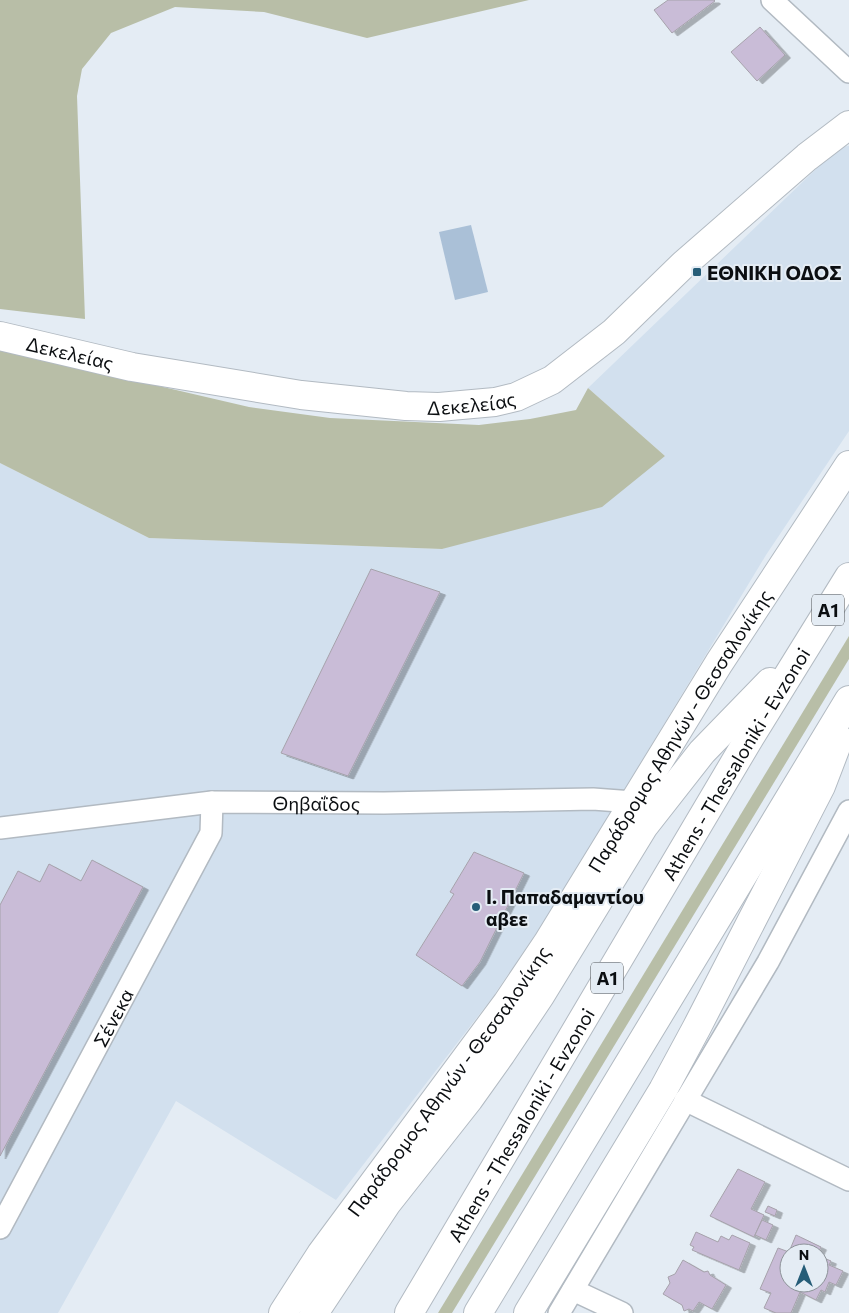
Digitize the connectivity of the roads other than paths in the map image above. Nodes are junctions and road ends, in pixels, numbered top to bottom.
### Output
1 (772, 0) edge
2 (849, 72) edge
3 (849, 125) edge
4 (0, 336) edge
5 (849, 464) edge
6 (849, 577) edge
7 (807, 644) junction
8 (849, 700) edge
9 (849, 711) edge
10 (212, 802) junction
11 (633, 802) junction
12 (849, 811) edge
13 (0, 828) edge
14 (685, 1100) junction
15 (849, 1180) edge
16 (0, 1228) edge
17 (573, 1290) junction
18 (283, 1313) edge
19 (314, 1313) edge
20 (409, 1313) edge
21 (478, 1313) edge
22 (528, 1313) edge
23 (559, 1313) edge
24 (622, 1313) edge

1 - 2 street
3 - 4 main road, Δεκελείας
5 - 11 main road, Παράδρομος Αθηνών - Θεσσαλονίκης
6 - 7 main road, Athens - Thessaloniki - Evzonoi / Α1
7 - 19 main road
7 - 20 main road, Athens - Thessaloniki - Evzonoi / Α1
8 - 21 main road
9 - 22 main road
10 - 11 street, Θηβαΐδος
10 - 13 street, Θηβαΐδος
10 - 16 street, Σένεκα
11 - 18 main road, Παράδρομος Αθηνών - Θεσσαλονίκης
12 - 14 street
14 - 15 street
14 - 17 street
17 - 23 street
17 - 24 street

